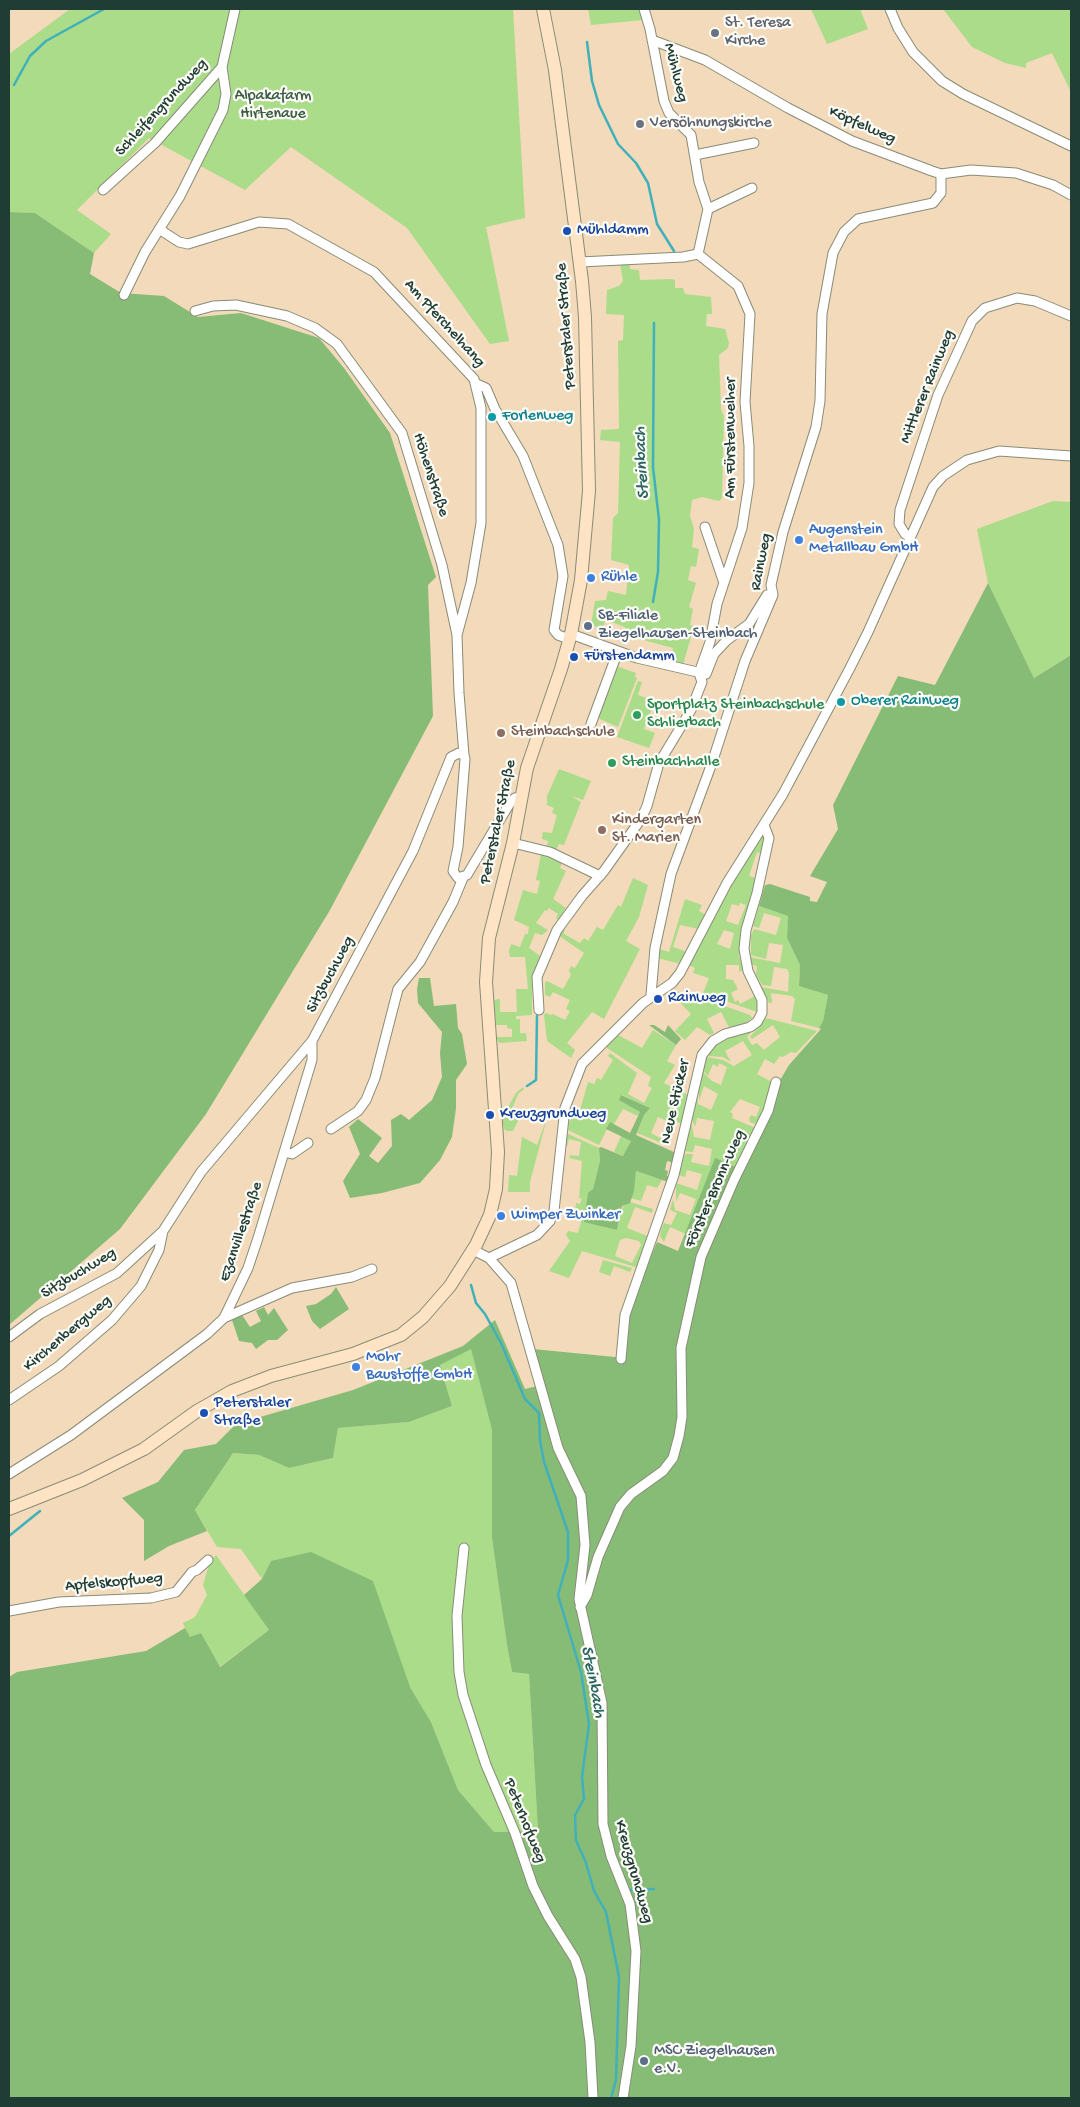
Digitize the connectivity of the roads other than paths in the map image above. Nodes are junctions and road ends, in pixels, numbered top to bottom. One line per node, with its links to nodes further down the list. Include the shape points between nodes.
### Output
1 (235, 9): 6 (street, Schleifengrundweg)
2 (543, 9): 17 (main road, Peterstaler Straße, via 557,79)
3 (644, 9): 5 (street, Mühlweg)
4 (890, 9): 8 (street, via 913,52 942,81 962,94)
5 (652, 40): 9 (street, Mühlweg, via 665,106 690,133); 10 (street, Köpfelweg, via 717,66 852,141)
6 (222, 67): 12 (street, Schleifengrundweg, via 155,143); 15 (street, via 226,94 223,110 180,196)
7 (754, 143): 9 (street)
8 (1071, 146)
9 (695, 155): 14 (street, Mühlweg, via 699,182)
10 (941, 174): 13 (street, Köpfelweg, via 970,170 1005,171); 26 (street, Rainweg, via 941,193 933,203 858,219 842,236 833,253 822,314 818,417 783,532)
11 (752, 188): 14 (street)
12 (103, 190)
13 (1071, 193)
14 (708, 208): 16 (street)
15 (159, 229): 18 (street); 21 (street, Am Pferchelhang, via 188,244 259,222 288,224 374,272)
16 (698, 254): 17 (street); 25 (street, Am Fürstenweiher, via 738,286 751,322 745,402 749,483 742,528)
17 (580, 262): 28 (main road, Peterstaler Straße, via 585,317 589,492 582,571)
18 (124, 295)
19 (195, 311): 27 (street, Höhenstraße, via 228,305 274,312 306,323 337,344 396,424 405,442 442,565)
20 (1071, 316): 24 (street, Mittlerer Rainweg, via 1035,301 1017,298 985,308 972,321 938,395 900,510 899,524)
21 (477, 384): 27 (street, Am Pferchelhang, via 481,414 481,523 471,583); 28 (street, via 486,388 523,456 558,545 563,576 554,630 558,635)
22 (1071, 456): 24 (street, via 1012,451 967,460 933,487)
23 (705, 527): 25 (street)
24 (910, 537): 34 (street, via 866,638)
25 (723, 580): 30 (street, Am Fürstenweiher)
26 (771, 585): 30 (street, Am Fürstenweiher, via 749,624 718,650 706,674); 38 (street, Rainweg, via 773,595 742,668 670,880 655,948)
27 (457, 635): 32 (street, Höhenstraße)
28 (570, 636): 29 (street); 33 (main road, Peterstaler Straße, via 534,743)
29 (618, 651): 30 (street); 31 (street)
30 (700, 673): 36 (street, Am Fürstenweiher, via 702,679 689,715 659,763 644,813)
31 (591, 724)
32 (464, 755): 37 (street, via 453,871); 40 (street, Sitzbuchweg, via 455,754 450,759 414,851)
33 (521, 797): 35 (main road, Peterstaler Straße); 37 (street, via 510,803 474,866)
34 (764, 825): 38 (street, via 726,883 678,976); 51 (street, Neue Stücker, via 769,838 744,949 748,971 762,1000 762,1013 750,1027 713,1041 702,1055 674,1176 625,1314)
35 (513, 843): 36 (street, via 550,852); 46 (main road, Peterstaler Straße, via 491,928 487,966 497,1140 496,1189 490,1215)
36 (600, 876): 39 (street, Am Fürstenweiher, via 557,930 537,977)
37 (462, 878): 42 (street, via 453,902 420,962 398,989 375,1078 366,1100 358,1111)
38 (651, 996): 47 (street, via 585,1060 575,1080 565,1108 550,1222 537,1235)
39 (539, 1010)
40 (312, 1041): 44 (street, Ezanvillestraße, via 312,1060); 45 (street, Sitzbuchweg, via 201,1172)
41 (776, 1082): 57 (street, Förster-Bronn-Weg, via 771,1104 701,1257 681,1348 682,1417 672,1458 663,1471 631,1494 620,1507)
42 (331, 1129)
43 (308, 1143): 44 (street, via 292,1154)
44 (284, 1152): 49 (street, Ezanvillestraße, via 248,1268)
45 (163, 1230): 50 (street, Sitzbuchweg, via 117,1273 28,1322); 52 (street, Kirchenbergweg, via 159,1250 145,1279 112,1320 59,1366)
46 (473, 1250): 47 (street); 54 (main road, Peterstaler Straße, via 438,1302 401,1335 353,1354 272,1376 232,1391 197,1411 144,1450 82,1480)
47 (489, 1258): 57 (street, Kreuzgrundweg, via 511,1283 556,1443 581,1496 585,1545 579,1587)
48 (372, 1269): 49 (street, via 352,1277 292,1288)
49 (224, 1318): 53 (street, Ezanvillestraße, via 71,1435)
50 (9, 1337)
51 (622, 1359)
52 (9, 1400)
53 (9, 1474)
54 (9, 1509)
55 (464, 1548): 59 (street, Peterhofweg, via 457,1616 463,1695 533,1886 575,1959 581,1977 590,2042)
56 (208, 1560): 58 (street, Apfelskopfweg, via 192,1572 176,1592 150,1598 59,1602)
57 (580, 1607): 60 (street, Kreuzgrundweg, via 602,1703 603,1824 611,1856 630,1904 636,1951 631,2046)
58 (9, 1611)
59 (593, 2098)
60 (623, 2098)

